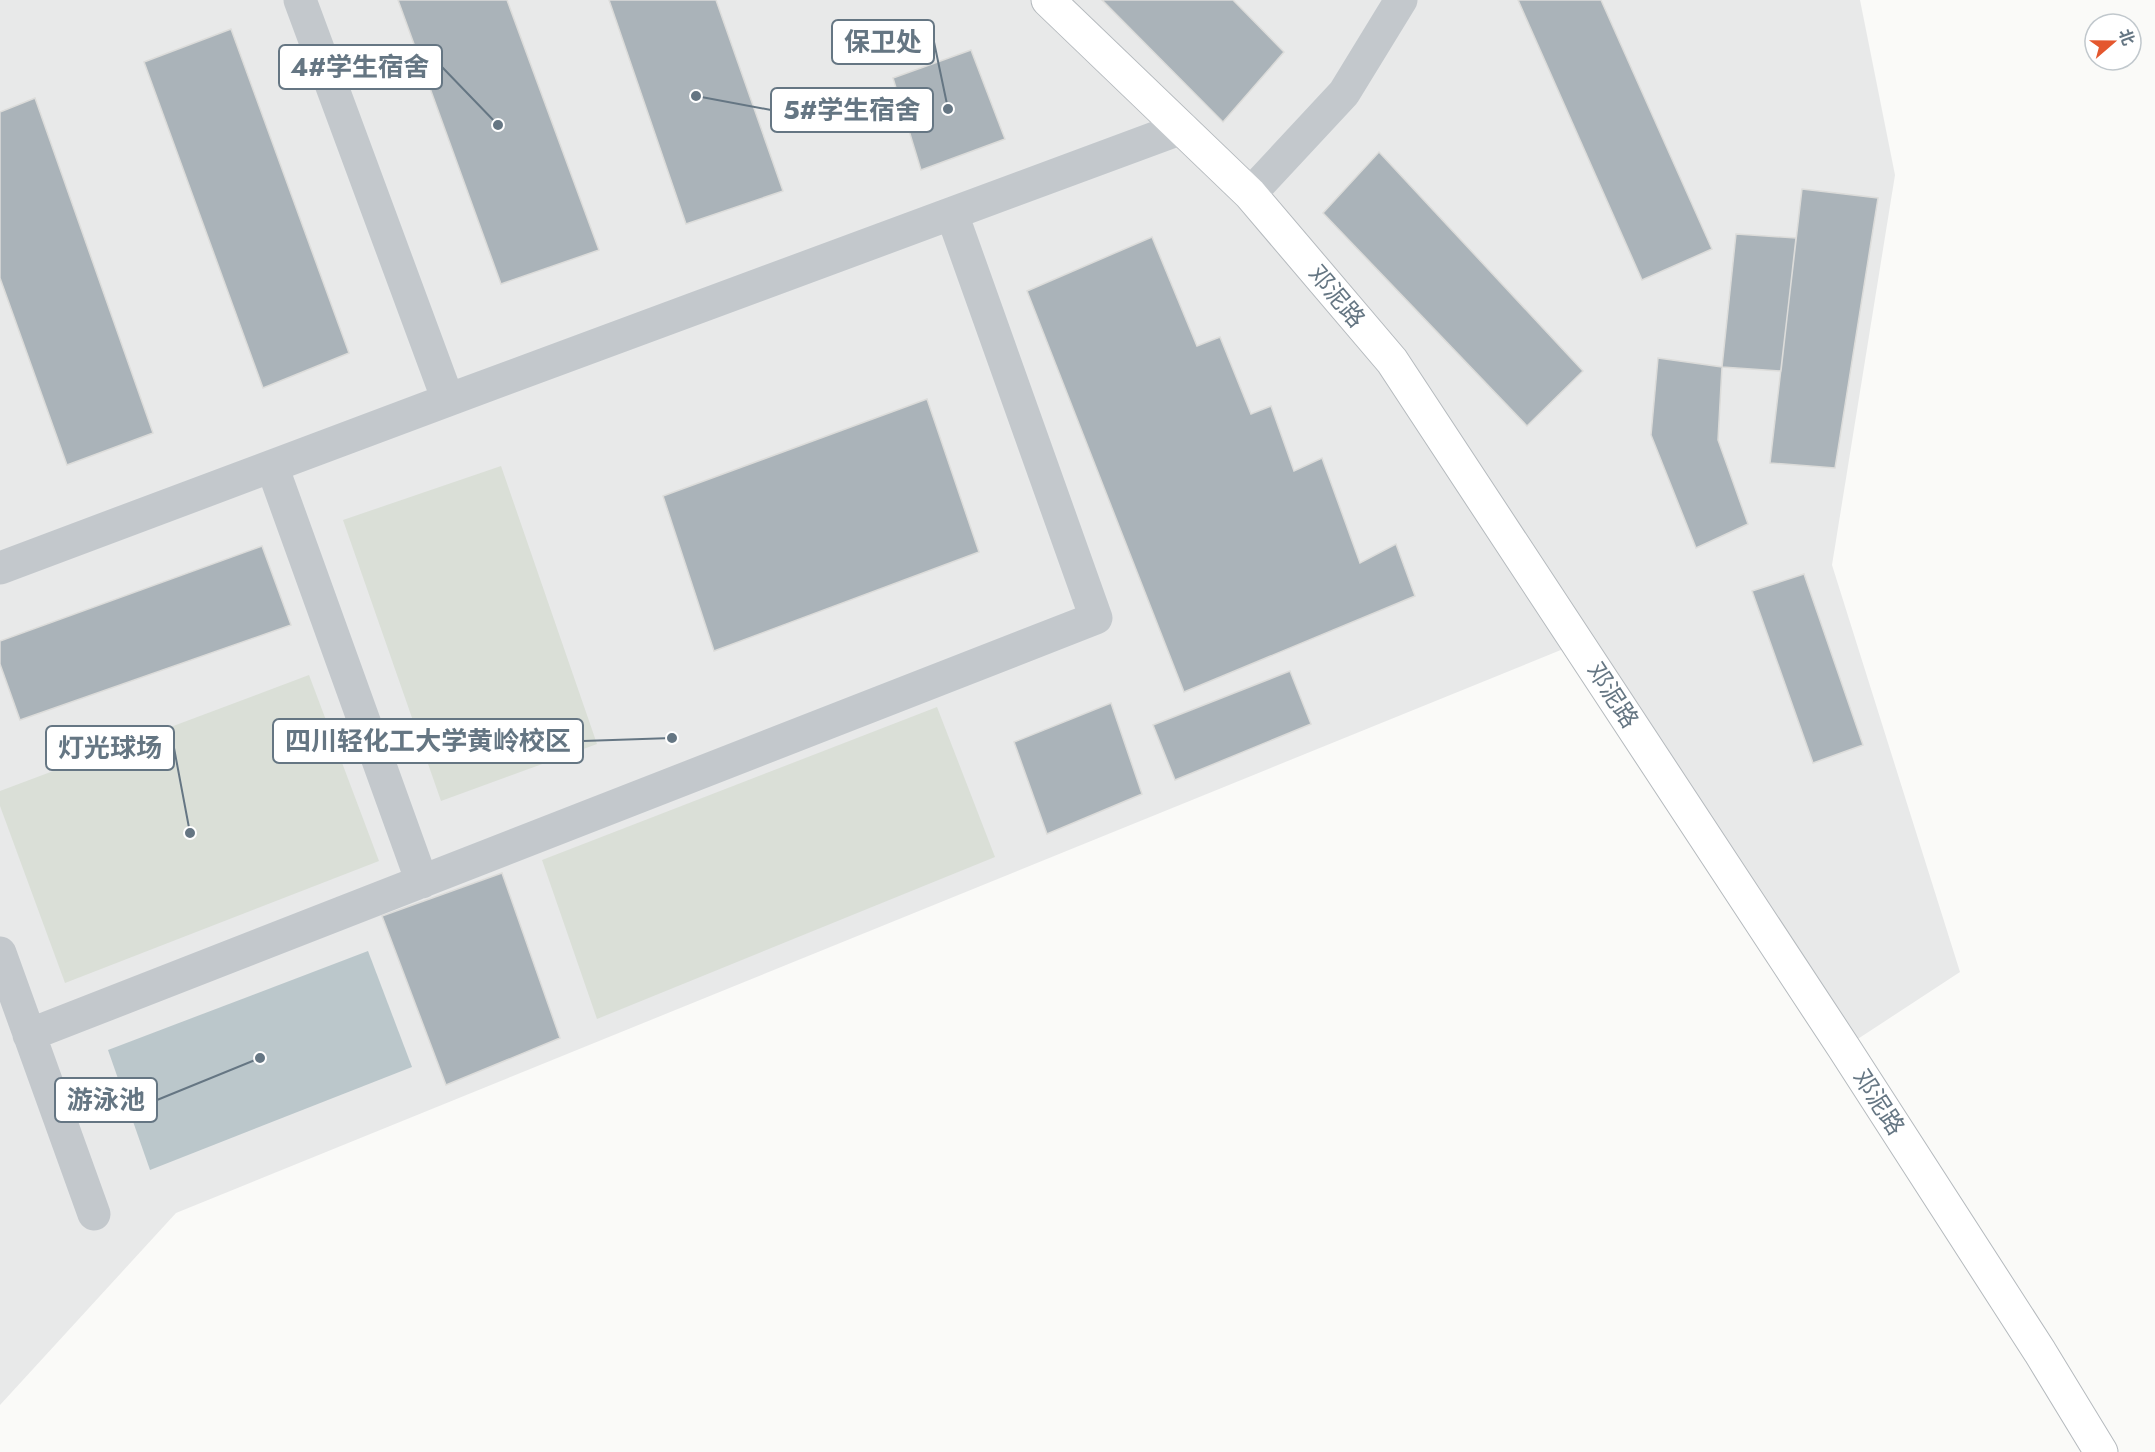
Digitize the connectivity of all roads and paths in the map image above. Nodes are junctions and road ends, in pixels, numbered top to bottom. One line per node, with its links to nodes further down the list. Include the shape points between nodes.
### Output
1 (300, 0): 7 (lane)
2 (1048, 0): 4 (main road, 邓泥路)
3 (1401, 0): 5 (lane, via 1344,93)
4 (1182, 128): 5 (main road, 邓泥路); 6 (lane)
5 (1250, 194): 14 (main road, 邓泥路, via 1392,361 1844,1048)
6 (952, 214): 7 (lane); 10 (lane, via 1096,618)
7 (448, 400): 8 (lane)
8 (272, 466): 9 (lane); 10 (lane)
9 (0, 568)
10 (422, 882): 12 (lane)
11 (0, 953): 12 (lane)
12 (29, 1035): 13 (lane)
13 (94, 1214)
14 (2101, 1452)

